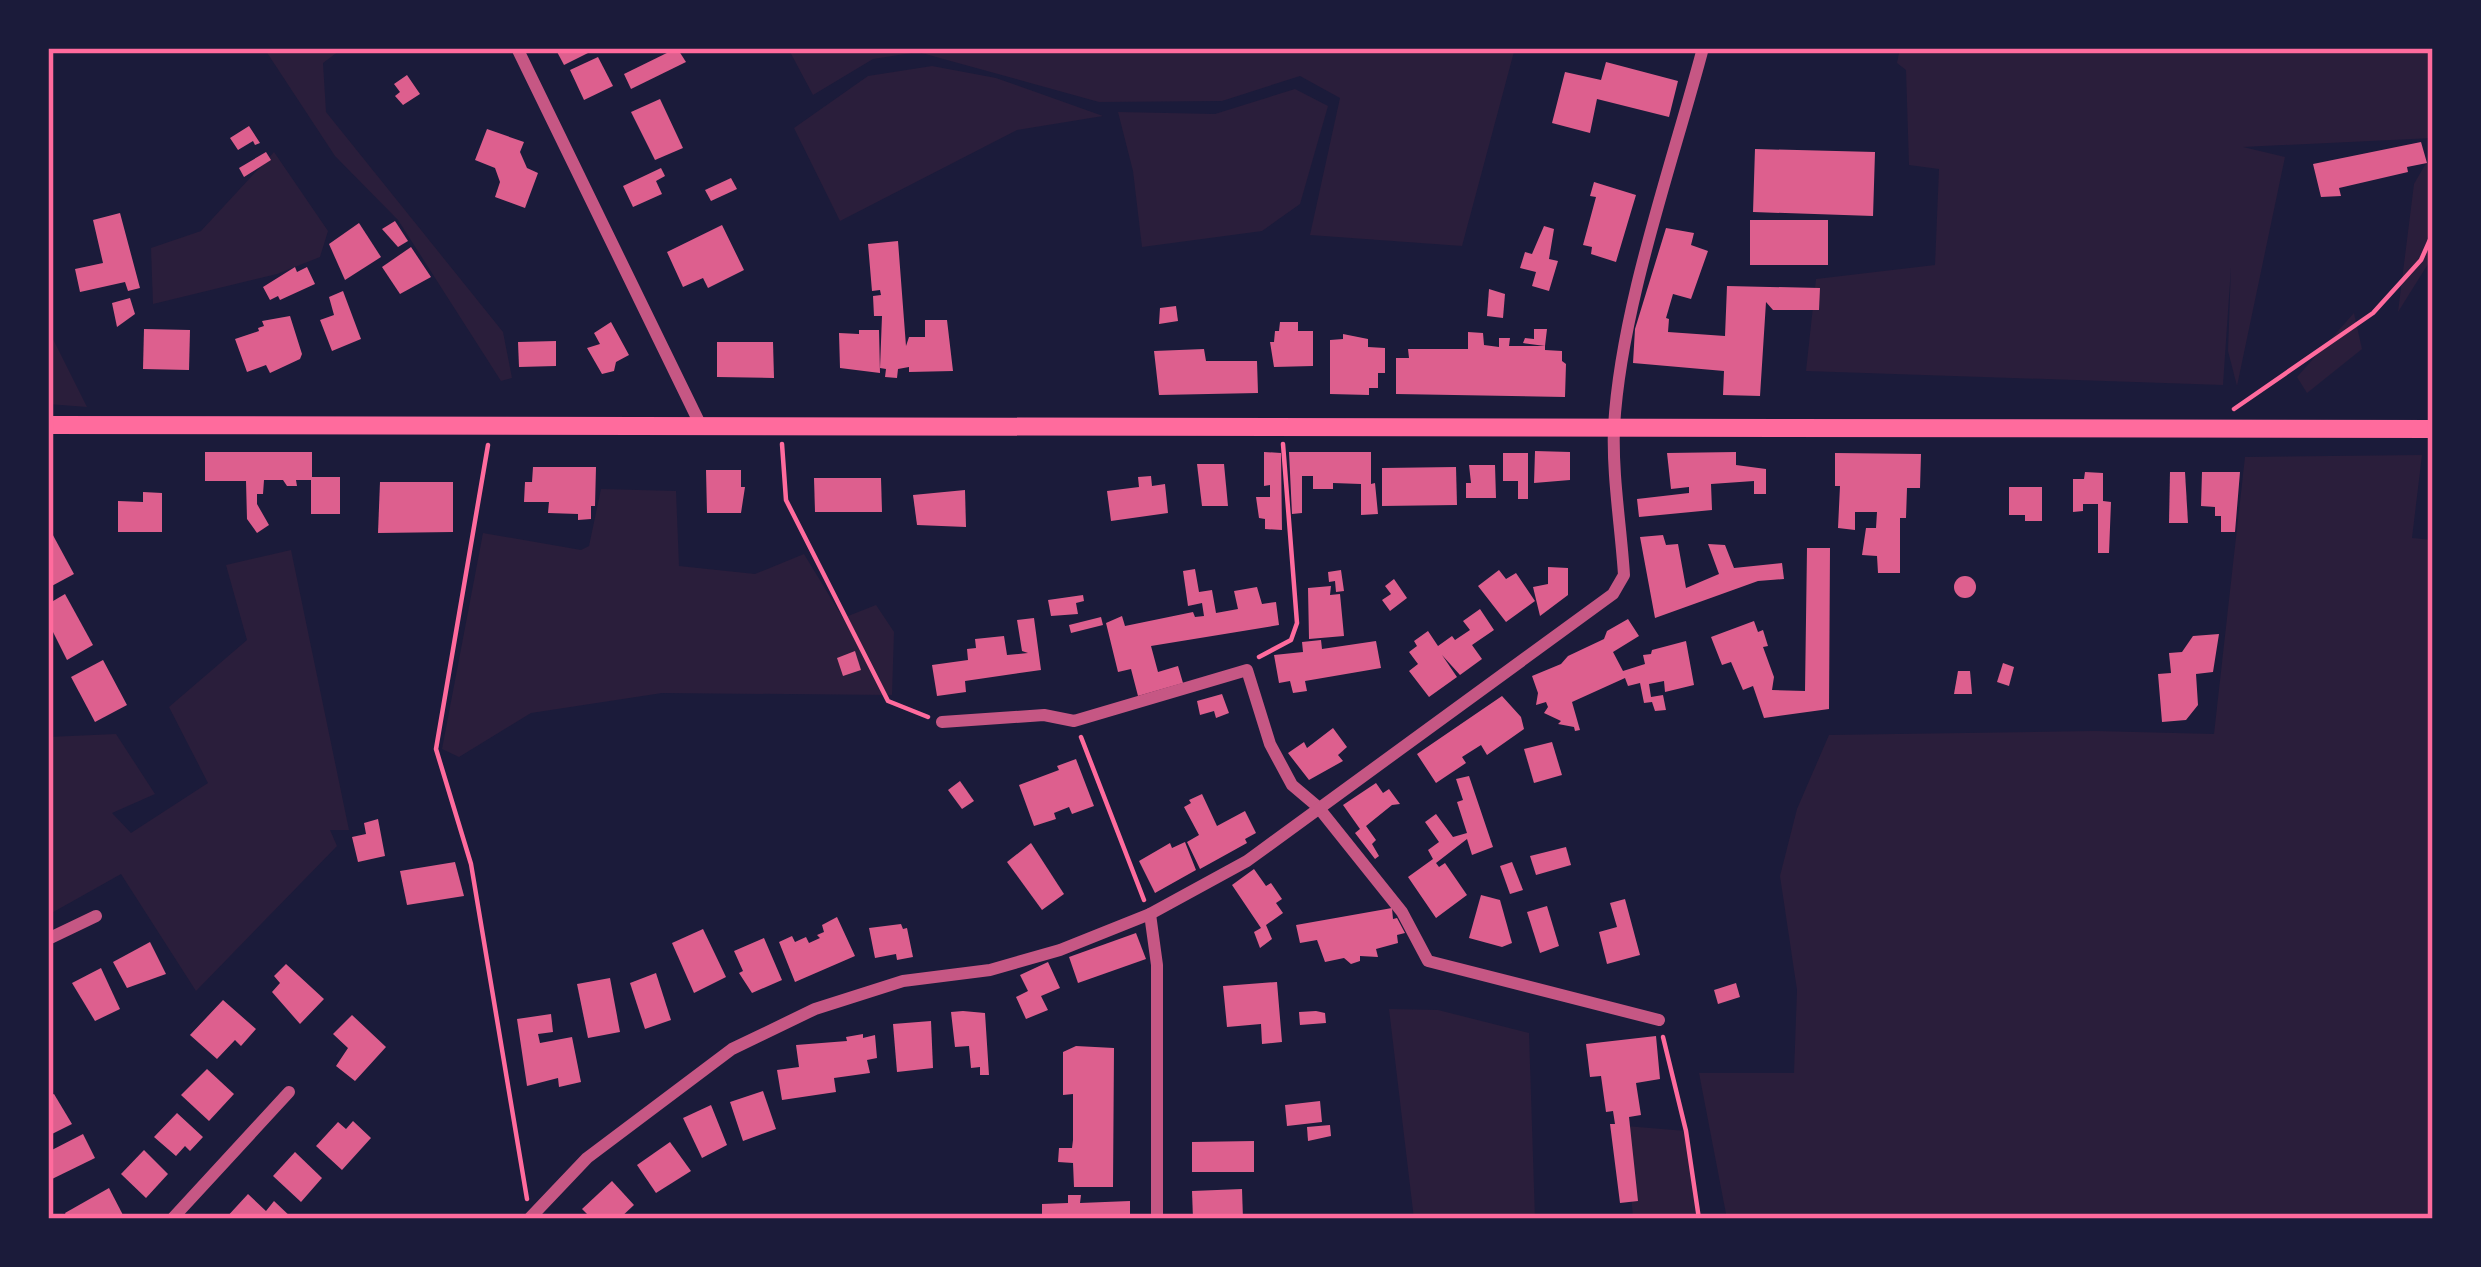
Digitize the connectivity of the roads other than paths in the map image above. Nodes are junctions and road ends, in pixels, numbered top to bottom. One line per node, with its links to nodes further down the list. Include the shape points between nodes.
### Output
1 (517, 48): 4 (street)
2 (1703, 48): 6 (street, via 1634,305)
3 (48, 424): 4 (main road)
4 (701, 426): 6 (main road)
5 (2433, 429): 6 (main road)
6 (1614, 430): 8 (street, via 1624,575 1613,594)
7 (942, 722): 8 (street, via 1044,715 1074,721 1247,670 1270,744 1292,785)
8 (1318, 807): 9 (street, via 1247,861); 12 (street, via 1402,912 1428,962)
9 (1150, 914): 14 (street, via 990,970 859,994 732,1048 587,1158); 16 (street)
10 (96, 916): 11 (street)
11 (48, 939)
12 (1659, 1020)
13 (289, 1092): 15 (street)
14 (529, 1218)
15 (172, 1219)
16 (1157, 1219)

